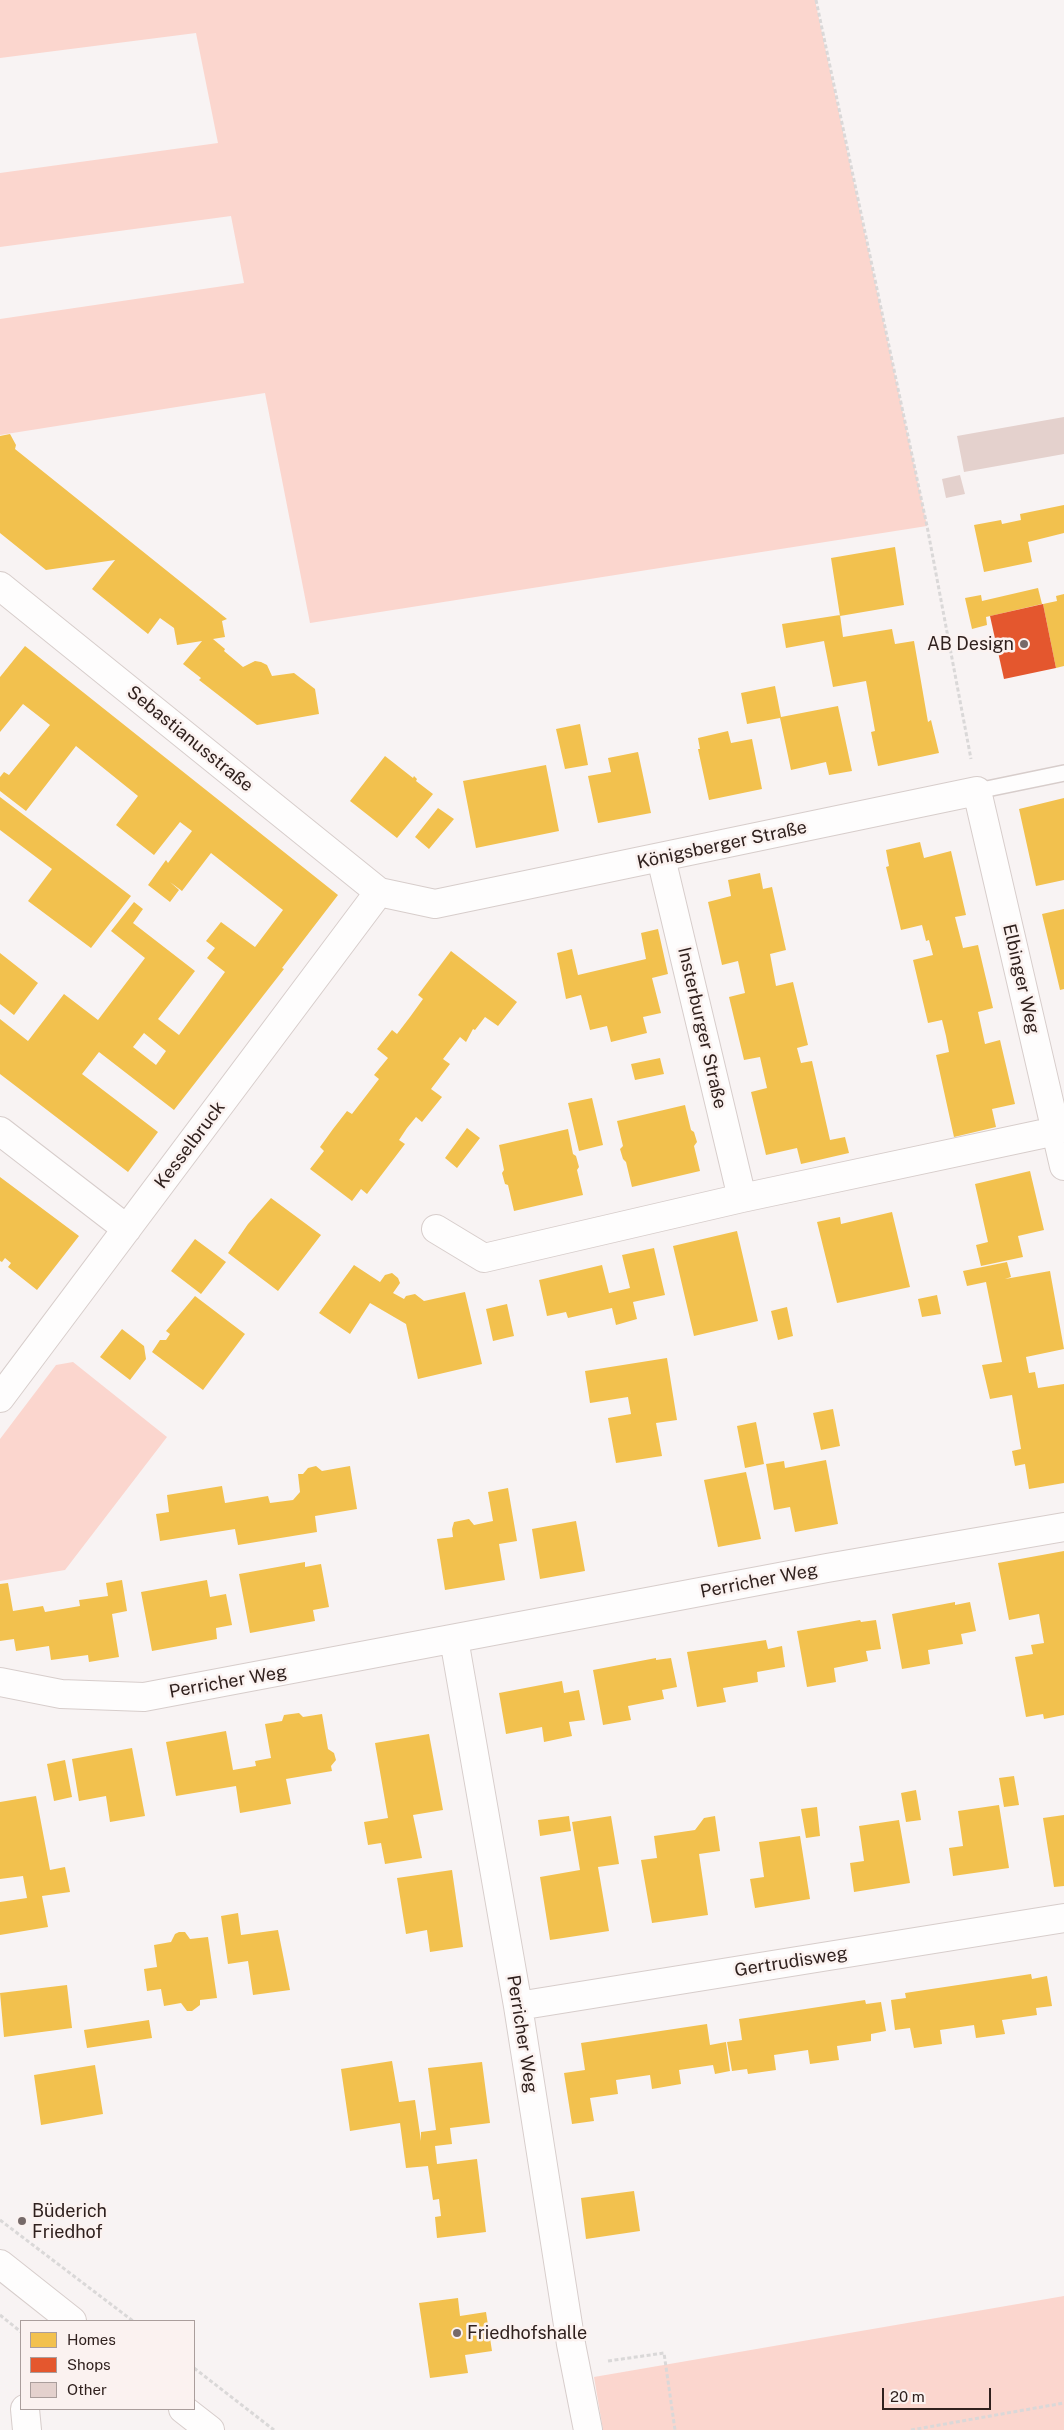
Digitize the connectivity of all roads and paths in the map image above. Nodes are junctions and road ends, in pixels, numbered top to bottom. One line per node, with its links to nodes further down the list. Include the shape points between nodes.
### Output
1 (816, 0): 4 (path, via 928,526)
2 (0, 586): 6 (street, Sebastianusstraße)
3 (1064, 773): 4 (lane, Königsberger Straße)
4 (977, 791): 5 (street, Königsberger Straße); 8 (street, Elbinger Weg)
5 (661, 858): 6 (street, Königsberger Straße, via 435,904); 10 (street, Insterburger Straße)
6 (379, 892): 11 (street, Kesselbruck)
7 (0, 1130): 11 (street)
8 (1056, 1131): 9 (street, Elbinger Weg); 10 (street)
9 (1064, 1166)
10 (742, 1198): 12 (street, via 484,1258)
11 (127, 1229): 13 (street, Kesselbruck)
12 (436, 1230)
13 (0, 1398)
14 (1064, 1527): 15 (street, Perricher Weg, via 836,1566)
15 (454, 1639): 16 (street, Perricher Weg, via 144,1697 61,1694); 18 (street, Perricher Weg)
16 (0, 1682)
17 (1064, 1918): 18 (street, Gertrudisweg)
18 (518, 2006): 25 (street, Perricher Weg)
19 (0, 2220): 23 (path)
20 (0, 2264): 22 (street)
21 (0, 2315): 24 (path)
22 (58, 2317)
23 (132, 2320)
24 (20, 2331)
25 (575, 2366): 33 (street, Perricher Weg); 34 (path, via 664,2353)
26 (195, 2369): 32 (path)
27 (1064, 2403): 35 (path)
28 (25, 2410): 30 (street)
29 (184, 2410): 31 (street)
30 (27, 2430)
31 (210, 2430)
32 (274, 2430)
33 (588, 2430)
34 (675, 2430)
35 (911, 2430)

